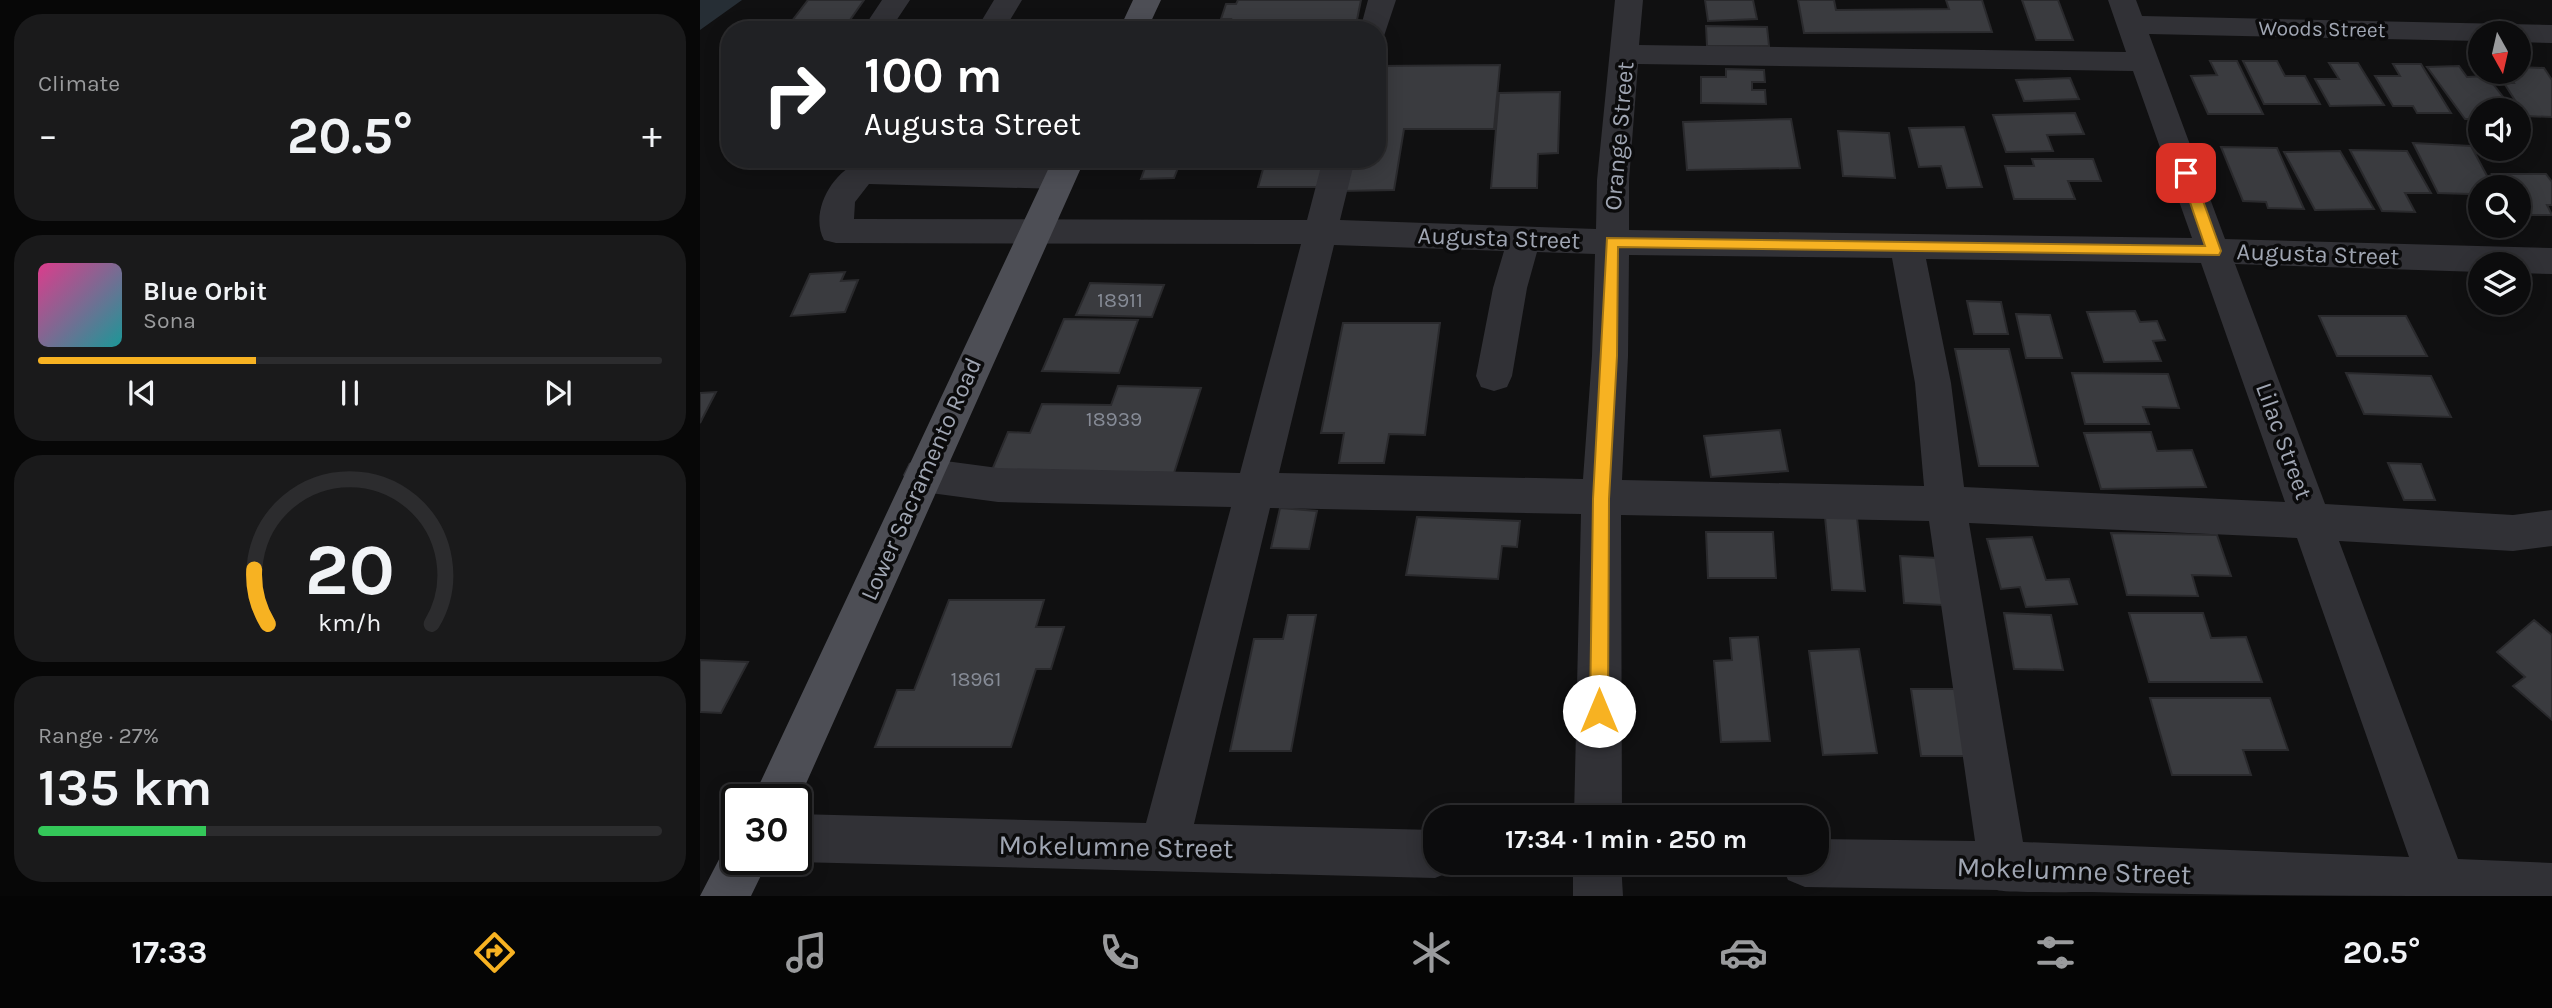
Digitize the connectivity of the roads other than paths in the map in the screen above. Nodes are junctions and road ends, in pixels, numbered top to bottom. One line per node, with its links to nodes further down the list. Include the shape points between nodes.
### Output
1 (896, 0): 7 (street)
2 (1008, 0): 8 (street)
3 (1147, 0): 9 (main road)
4 (1382, 0): 10 (street)
5 (1629, 0): 14 (street, Orange Street)
6 (2127, 13): 11 (street, Woods Street); 15 (street, Lilac Street)
7 (882, 21)
8 (995, 21)
9 (1137, 21)
10 (1376, 21)
11 (2468, 31)
12 (2531, 33): 13 (street)
13 (2552, 34)
14 (1626, 54): 15 (street); 23 (street, Orange Street, via 1613,180)
15 (2146, 62): 25 (street, Lilac Street)
16 (864, 168): 20 (street, Augusta Street, via 839,200 836,231)
17 (999, 168): 19 (street)
18 (1337, 168): 21 (street)
19 (1065, 169): 20 (main road, Lower Sacramento Road)
20 (1035, 230): 21 (street, Augusta Street); 28 (main road, Lower Sacramento Road)
21 (1320, 232): 22 (street, Augusta Street); 29 (street)
22 (1524, 239): 23 (street, Augusta Street); 27 (street)
23 (1612, 242): 24 (street, Augusta Street); 30 (street, Orange Street)
24 (1907, 247): 25 (street, Augusta Street); 31 (street, via 1933,383)
25 (2214, 251): 26 (street, Augusta Street); 32 (street, Lilac Street)
26 (2552, 261)
27 (1494, 376)
28 (923, 475): 29 (street, via 998,485); 34 (main road, Lower Sacramento Road)
29 (1255, 489): 30 (street); 37 (street)
30 (1601, 499): 31 (street); 35 (street, Orange Street)
31 (1945, 504): 32 (street); 42 (street)
32 (2313, 521): 33 (street, via 2502,533); 43 (street, Lilac Street)
33 (2552, 528)
34 (782, 784)
35 (1598, 805)
36 (812, 838): 37 (street, Mokelumne Street)
37 (1164, 847): 38 (street, Mokelumne Street)
38 (1423, 854)
39 (1829, 864): 42 (street, Mokelumne Street)
40 (736, 875): 45 (main road)
41 (1597, 875): 46 (street)
42 (2031, 877): 43 (street, Mokelumne Street)
43 (2443, 883): 44 (street, Mokelumne Street)
44 (2552, 887)
45 (724, 896)
46 (1598, 896)

